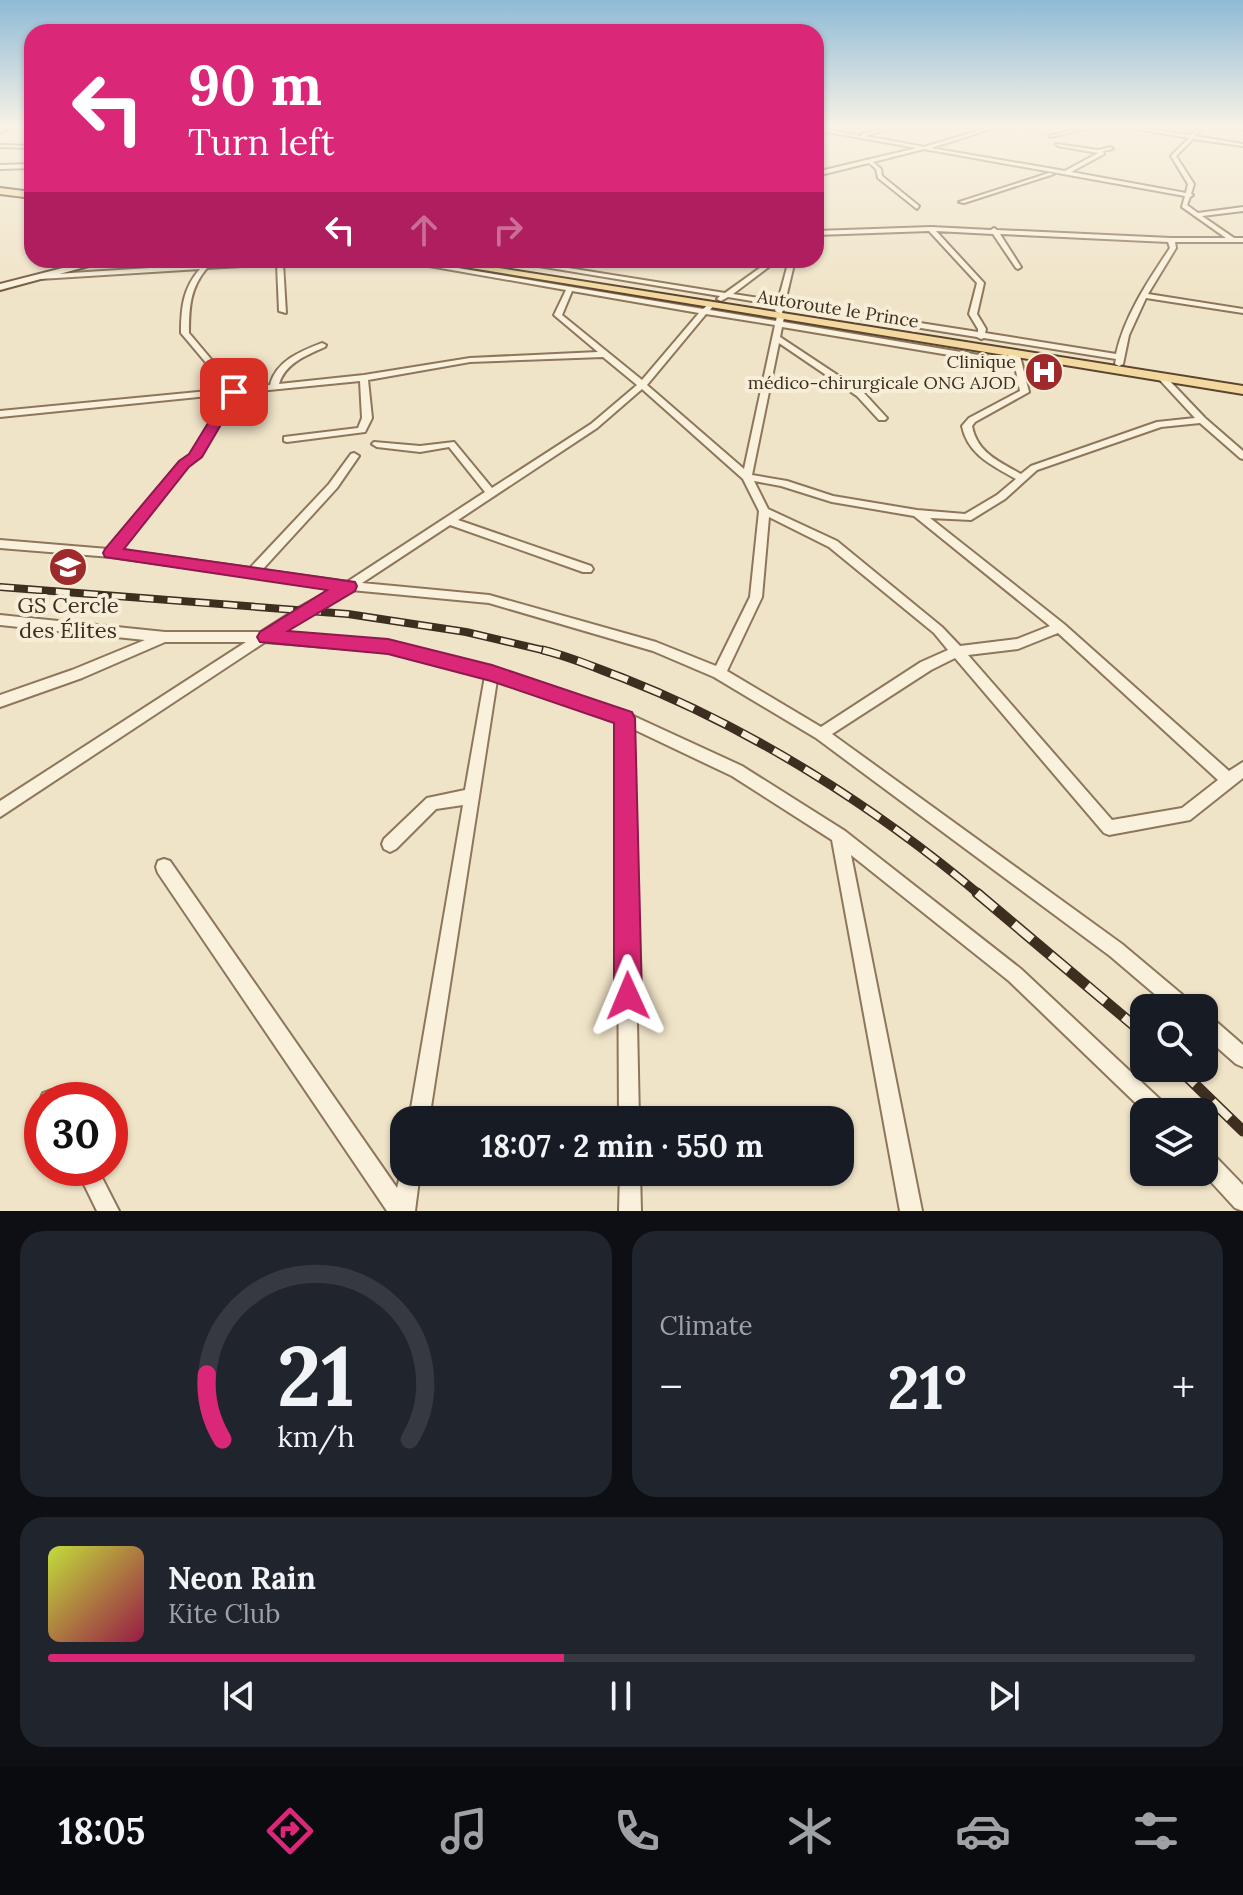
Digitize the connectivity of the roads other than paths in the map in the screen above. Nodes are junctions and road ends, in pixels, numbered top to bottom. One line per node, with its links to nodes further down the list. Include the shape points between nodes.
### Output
1 (886, 182): 10 (street)
2 (1028, 182): 9 (street)
3 (1109, 182): 8 (street)
4 (1189, 182): 8 (street)
5 (24, 189): 6 (main road)
6 (2, 190): 7 (main road)
7 (24, 194)
8 (1190, 195): 12 (street, via 1184,206)
9 (962, 202)
10 (917, 207)
11 (1243, 209): 12 (street)
12 (1195, 215): 18 (street)
13 (931, 229): 14 (street); 15 (street); 40 (street, via 981,283 973,314)
14 (994, 230): 16 (street); 21 (street)
15 (824, 233)
16 (1171, 240): 17 (street); 35 (street, via 1173,248)
17 (1191, 240): 18 (street); 20 (street)
18 (1233, 240): 19 (street)
19 (1243, 240)
20 (1243, 249)
21 (1018, 267)
22 (65, 268): 33 (main road)
23 (75, 268): 32 (main road)
24 (204, 268): 32 (street); 52 (street, via 185,295 185,333 215,366)
25 (280, 268): 37 (street)
26 (447, 268): 34 (street)
27 (479, 268): 36 (main road, Autoroute le Prince)
28 (517, 268): 36 (main road, Autoroute le Prince)
29 (543, 268): 36 (street)
30 (764, 268): 36 (street)
31 (790, 268): 39 (street)
32 (40, 277): 33 (main road)
33 (0, 284)
34 (570, 288): 36 (street); 43 (street, via 558,315)
35 (1145, 296): 38 (street); 45 (street)
36 (714, 304): 39 (main road, Autoroute le Prince); 49 (street)
37 (283, 311)
38 (1243, 311)
39 (780, 314): 40 (street); 41 (street); 44 (main road, Autoroute le Prince); 45 (main road, Autoroute le Prince)
40 (981, 337): 45 (street)
41 (776, 338): 54 (street, via 860,394); 60 (street)
42 (322, 345): 50 (street, via 284,368 274,378)
43 (606, 354): 46 (street, via 470,360); 49 (street)
44 (1018, 360): 47 (main road, Autoroute le Prince); 61 (street, via 1025,392 967,426 975,450)
45 (1119, 360): 48 (main road, Autoroute le Prince)
46 (364, 378): 50 (street); 56 (street, via 367,418 362,430)
47 (1162, 378): 51 (main road, Autoroute le Prince); 55 (street)
48 (1243, 382)
49 (642, 385): 60 (street); 62 (street, via 594,426)
50 (274, 387): 52 (street)
51 (1243, 390)
52 (228, 392): 53 (street); 67 (street, via 195,457)
53 (0, 414)
54 (882, 418)
55 (1202, 420): 59 (street); 61 (street, via 1160,424 1034,468)
56 (287, 439)
57 (377, 444): 62 (street, via 420,449 451,444)
58 (354, 456): 69 (street)
59 (1243, 456)
60 (747, 477): 63 (street); 64 (street)
61 (1023, 479): 64 (street, via 967,518)
62 (492, 494): 65 (street)
63 (764, 511): 75 (street, via 833,544 938,630); 77 (street, via 756,597)
64 (917, 513): 72 (street)
65 (450, 521): 68 (street); 70 (street)
66 (0, 544): 67 (street)
67 (111, 553): 69 (street)
68 (587, 569)
69 (252, 573): 70 (street)
70 (349, 586): 74 (street); 77 (street, via 489,599 656,647)
71 (0, 620): 73 (street)
72 (1060, 627): 75 (street, via 1018,644); 82 (street)
73 (165, 637): 74 (street); 78 (street)
74 (266, 637): 76 (street, via 388,647); 84 (street)
75 (955, 652): 80 (street); 82 (street, via 1109,828 1185,815)
76 (492, 673): 79 (street); 83 (street)
77 (719, 673): 80 (street)
78 (0, 701)
79 (624, 718): 85 (street, via 737,771); 93 (street)
80 (821, 734): 88 (street)
81 (1243, 769): 82 (street)
82 (1229, 781)
83 (472, 796): 86 (street, via 432,803); 92 (street)
84 (0, 810)
85 (839, 836): 91 (street, via 1015,975); 102 (street)
86 (390, 844)
87 (164, 867): 100 (street)
88 (1168, 994)
89 (1218, 1036): 90 (street)
90 (1243, 1057)
91 (1144, 1098)
92 (421, 1106)
93 (629, 1106)
94 (1218, 1174): 98 (street)
95 (95, 1186): 99 (street)
96 (407, 1186): 100 (street)
97 (630, 1186): 101 (street)
98 (1243, 1200)
99 (108, 1211)
100 (402, 1211)
101 (630, 1211)
102 (911, 1211)

